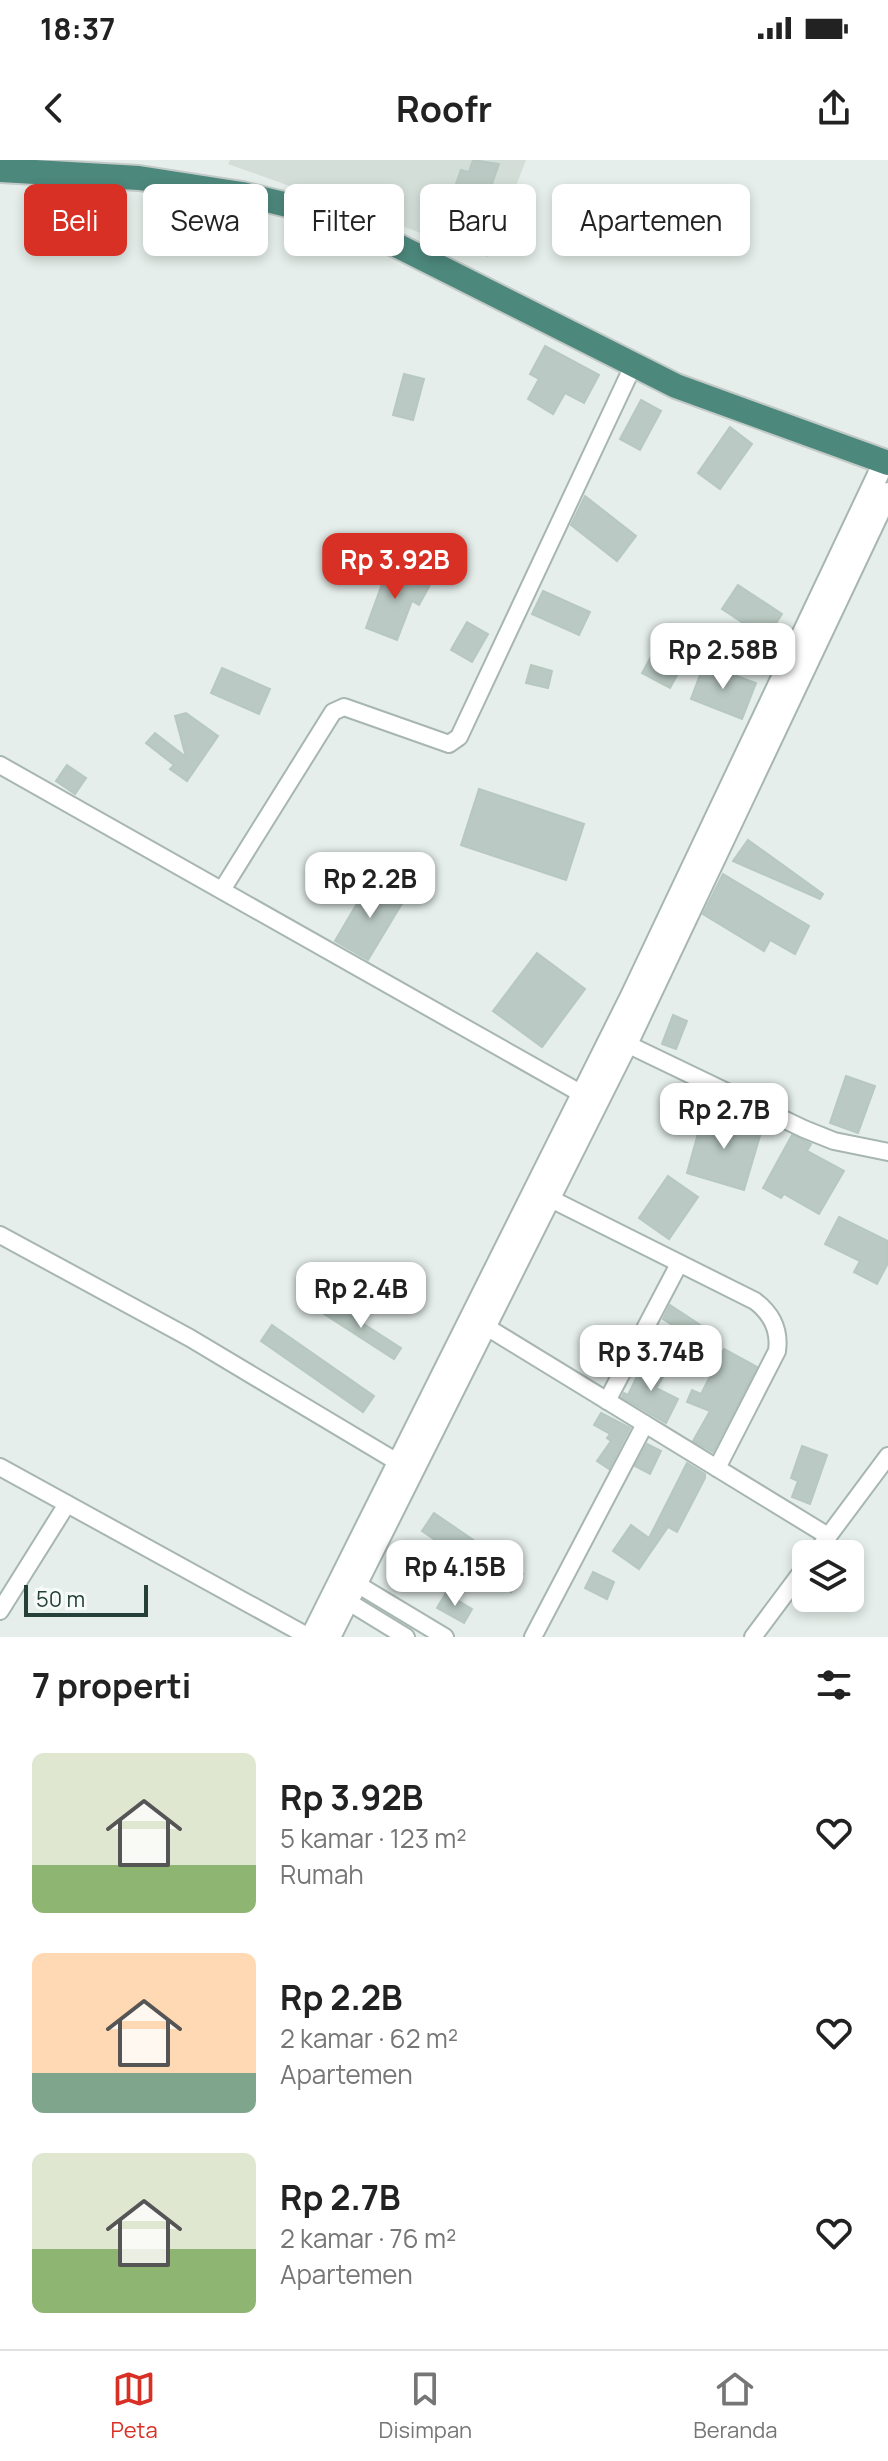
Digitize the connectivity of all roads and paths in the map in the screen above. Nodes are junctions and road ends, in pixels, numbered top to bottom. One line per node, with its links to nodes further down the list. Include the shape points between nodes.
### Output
1 (0, 170): 2 (highway, via 139,178 292,206 424,259)
2 (633, 366): 3 (highway); 6 (street, via 459,737 449,744 344,707 333,712)
3 (887, 461): 8 (street)
4 (888, 493): 7 (street)
5 (0, 765): 6 (street)
6 (222, 890): 8 (street)
7 (627, 1044): 9 (street, via 804,1129); 10 (street)
8 (582, 1094): 17 (street)
9 (888, 1152)
10 (549, 1198): 12 (street); 13 (street)
11 (0, 1235): 17 (street, via 190,1338)
12 (679, 1264): 14 (street); 19 (street, via 755,1301 766,1309 778,1335 777,1351)
13 (485, 1326): 14 (street); 24 (street)
14 (607, 1401): 15 (street)
15 (645, 1424): 19 (street); 31 (street)
16 (888, 1456): 21 (street)
17 (399, 1463): 24 (street)
18 (0, 1467): 20 (street)
19 (717, 1468): 21 (street)
20 (67, 1504): 25 (street); 27 (street)
21 (828, 1536): 22 (street)
22 (825, 1540)
23 (792, 1586): 26 (street)
24 (345, 1588): 27 (street); 28 (street); 29 (street); 30 (street)
25 (0, 1611)
26 (758, 1635)
27 (310, 1637)
28 (330, 1637)
29 (406, 1637)
30 (445, 1637)
31 (533, 1637)

